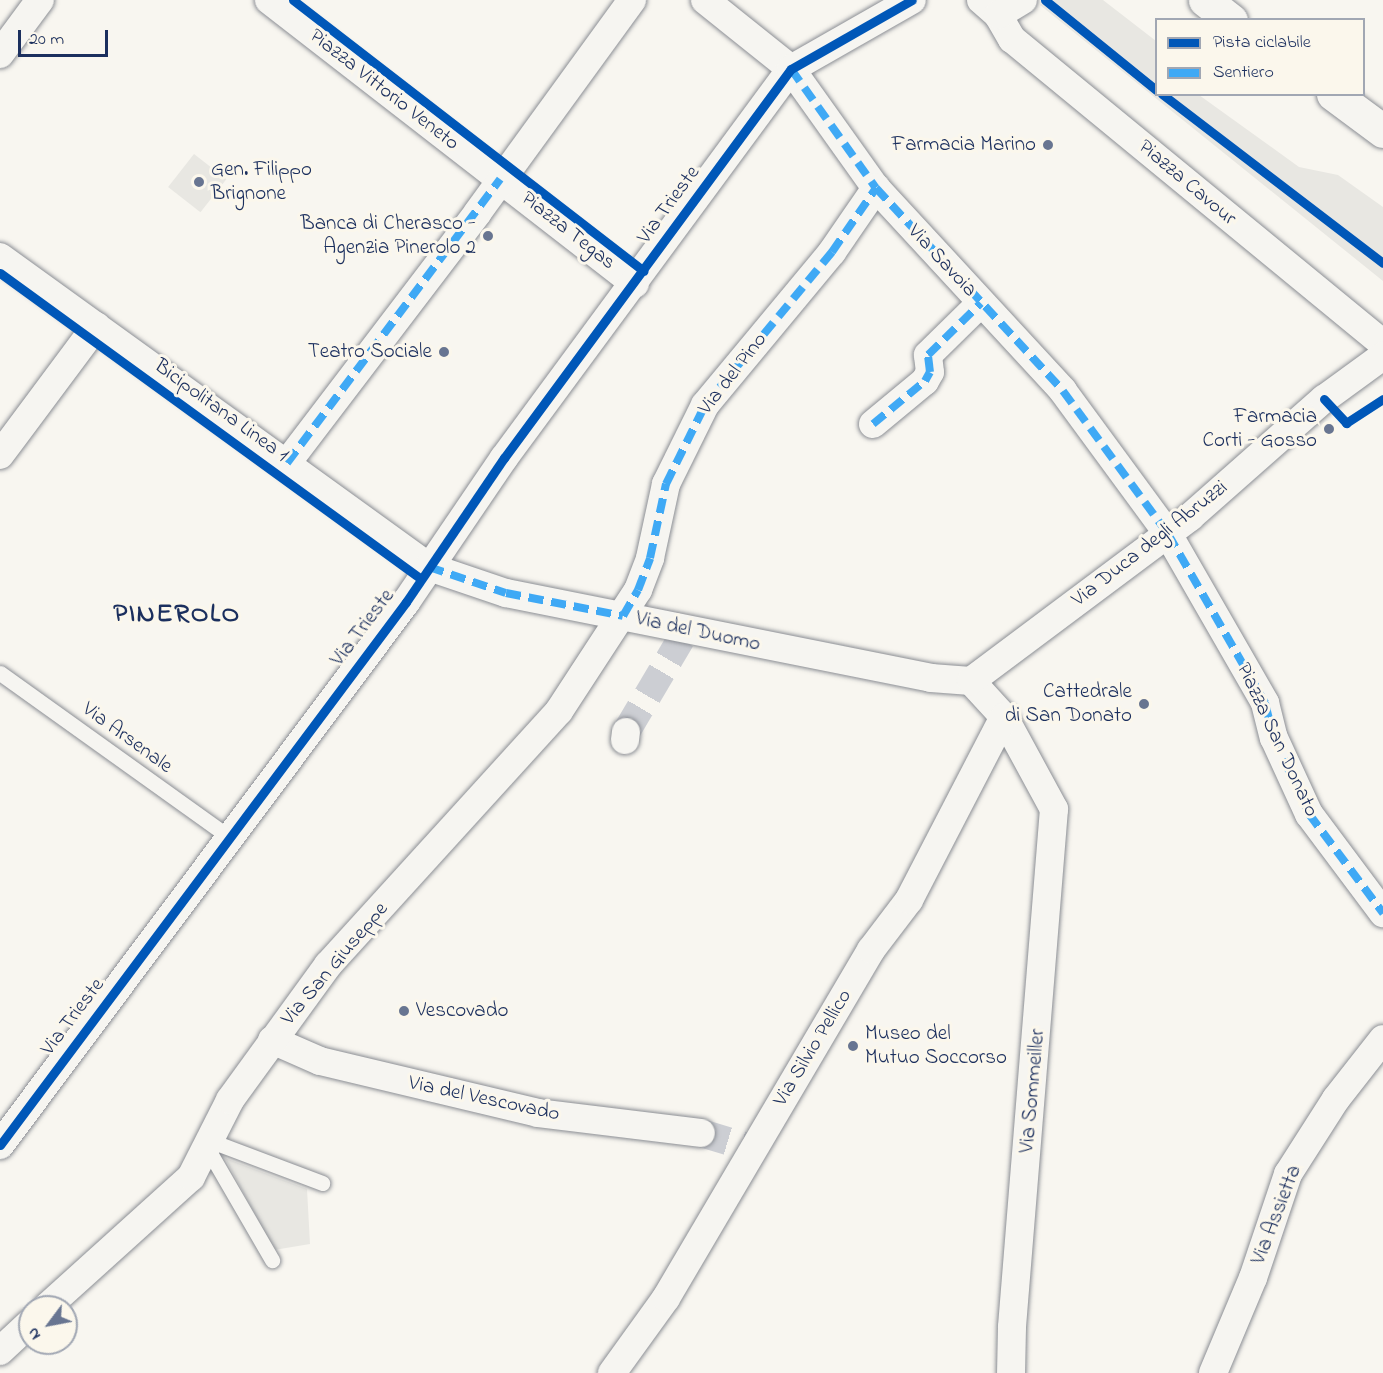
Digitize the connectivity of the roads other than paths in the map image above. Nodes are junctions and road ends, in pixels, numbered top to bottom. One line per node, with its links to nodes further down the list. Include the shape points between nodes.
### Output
1 (39, 0): 10 (street)
2 (268, 0): 14 (street, Piazza Vittorio Veneto)
3 (632, 0): 14 (street)
4 (705, 0): 11 (street, Via Savoia)
5 (912, 0): 11 (street)
6 (1023, 0): 8 (street)
7 (1205, 0): 9 (main road)
8 (994, 5): 20 (street, Piazza Cavour, via 1012,39)
9 (1228, 18)
10 (0, 54)
11 (791, 69): 15 (street, Via Savoia); 17 (street, Via Trieste)
12 (1336, 96): 13 (main road)
13 (1383, 131)
14 (500, 179): 17 (street, Piazza Tegas); 24 (street)
15 (876, 189): 18 (street, Via Savoia); 27 (street, Via del Pino, via 832,252 705,405 666,484 650,558)
16 (0, 257): 19 (street)
17 (635, 284): 26 (street, Via Trieste, via 504,458)
18 (981, 303): 22 (street, via 928,355 930,372 926,381); 25 (street, Via Savoia, via 1063,391)
19 (96, 326): 23 (street); 24 (street)
20 (1383, 344)
21 (1383, 356): 25 (street, Via Duca degli Abruzzi, via 1324,399)
22 (873, 424)
23 (0, 455)
24 (286, 463): 26 (street)
25 (1168, 534): 29 (street, Via Duca degli Abruzzi); 32 (street, Piazza San Donato, via 1265,703 1274,738 1309,814)
26 (429, 567): 27 (street, Via del Duomo, via 506,593); 31 (street, Via Trieste)
27 (623, 616): 29 (street, Via del Duomo, via 684,635 931,678); 34 (street, Via San Giuseppe, via 559,711 328,965)
28 (0, 673): 31 (lane, Via Arsenale)
29 (971, 681): 30 (street)
30 (1004, 717): 43 (street, Via Silvio Pellico, via 909,900 871,950 666,1298); 44 (street, Via Sommeiller, via 1054,809)
31 (229, 837): 37 (street, Via Trieste)
32 (1381, 911)
33 (1383, 1039): 45 (street, Via Assietta, via 1336,1100 1288,1174 1253,1278)
34 (272, 1040): 35 (street, Via del Vescovado, via 320,1061 527,1110); 36 (street, Via San Giuseppe, via 230,1100)
35 (701, 1132)
36 (209, 1144): 38 (lane); 39 (lane); 40 (street, Via San Giuseppe, via 190,1176)
37 (0, 1145)
38 (322, 1183)
39 (272, 1260)
40 (60, 1295)
41 (18, 1334): 42 (street)
42 (0, 1351)
43 (612, 1373)
44 (1011, 1373)
45 (1213, 1373)

